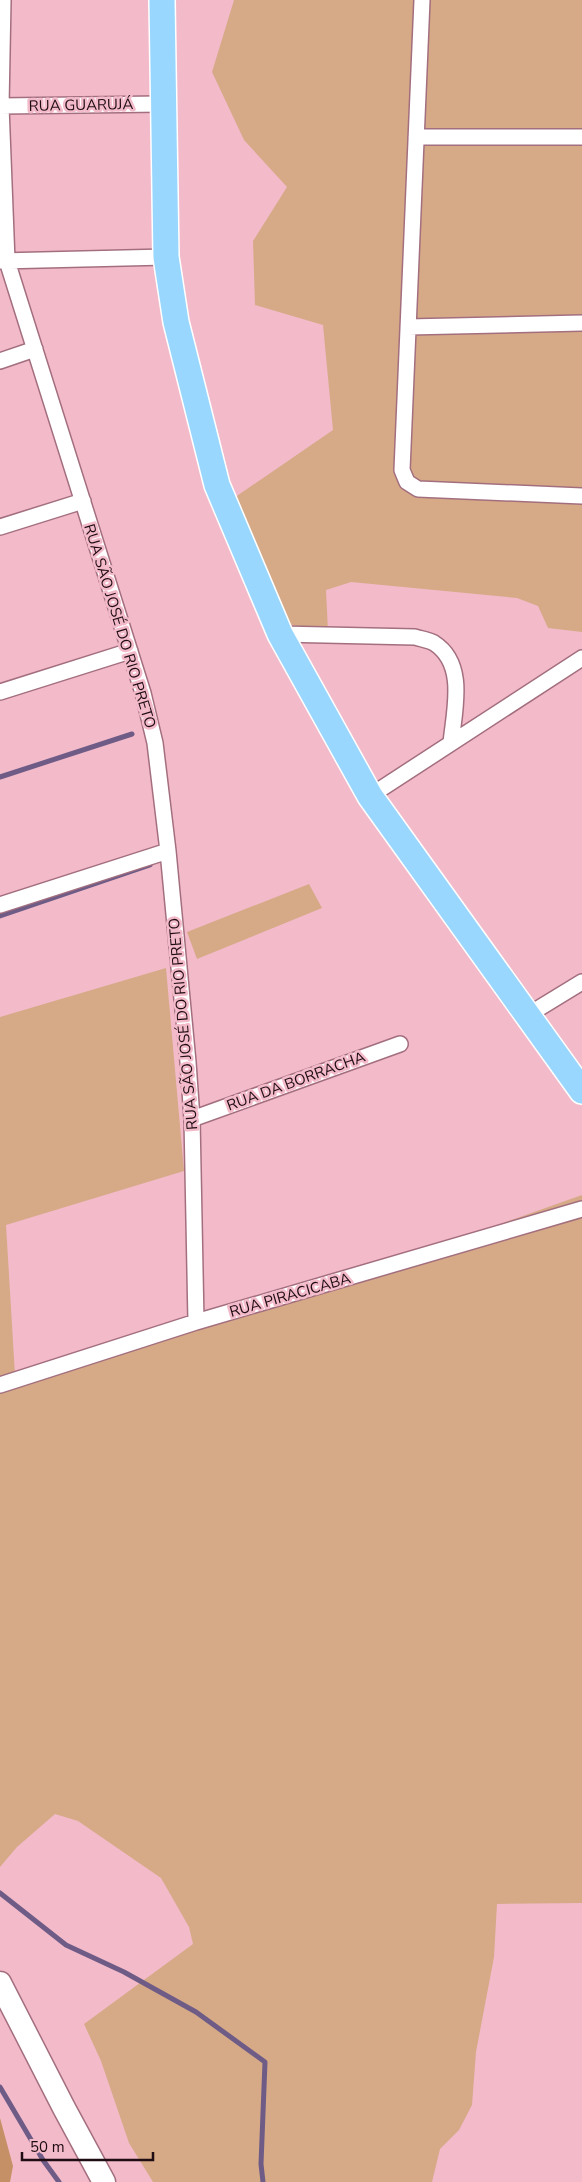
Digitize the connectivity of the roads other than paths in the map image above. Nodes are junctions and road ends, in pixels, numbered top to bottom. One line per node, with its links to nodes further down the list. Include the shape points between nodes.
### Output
1 (3, 0): 5 (street, RUA SÃO JOSÉ DO RIO PRETO)
2 (162, 0): 4 (main road)
3 (422, 0): 6 (street)
4 (162, 104): 5 (street, RUA GUARUJÁ); 8 (main road)
5 (0, 106): 9 (street, RUA SÃO JOSÉ DO RIO PRETO)
6 (416, 137): 7 (street); 11 (street)
7 (582, 137)
8 (166, 257): 9 (street); 17 (main road, via 176,322 216,486)
9 (4, 261): 12 (street, RUA SÃO JOSÉ DO RIO PRETO)
10 (582, 323): 11 (street)
11 (408, 327): 14 (street, via 402,470 407,482 418,489)
12 (35, 349): 13 (street); 15 (street, RUA SÃO JOSÉ DO RIO PRETO)
13 (0, 361)
14 (582, 496)
15 (83, 501): 16 (street); 18 (street, RUA SÃO JOSÉ DO RIO PRETO)
16 (0, 528)
17 (280, 634): 21 (street, via 415,637 434,642 445,653 457,678); 22 (main road)
18 (130, 650): 20 (street); 23 (street, RUA SÃO JOSÉ DO RIO PRETO, via 155,743)
19 (582, 658): 21 (street)
20 (0, 692)
21 (450, 743): 22 (street)
22 (370, 796): 26 (main road)
23 (168, 851): 24 (street); 29 (street, RUA SÃO JOSÉ DO RIO PRETO)
24 (0, 904)
25 (582, 982): 26 (street)
26 (528, 1015): 28 (main road)
27 (400, 1044): 29 (street, RUA DA BORRACHA)
28 (582, 1091)
29 (192, 1119): 31 (street, RUA SÃO JOSÉ DO RIO PRETO)
30 (582, 1209): 31 (street, RUA PIRACICABA)
31 (196, 1322): 32 (street, RUA PIRACICABA)
32 (0, 1385)
33 (0, 1984): 34 (main road)
34 (104, 2182)

